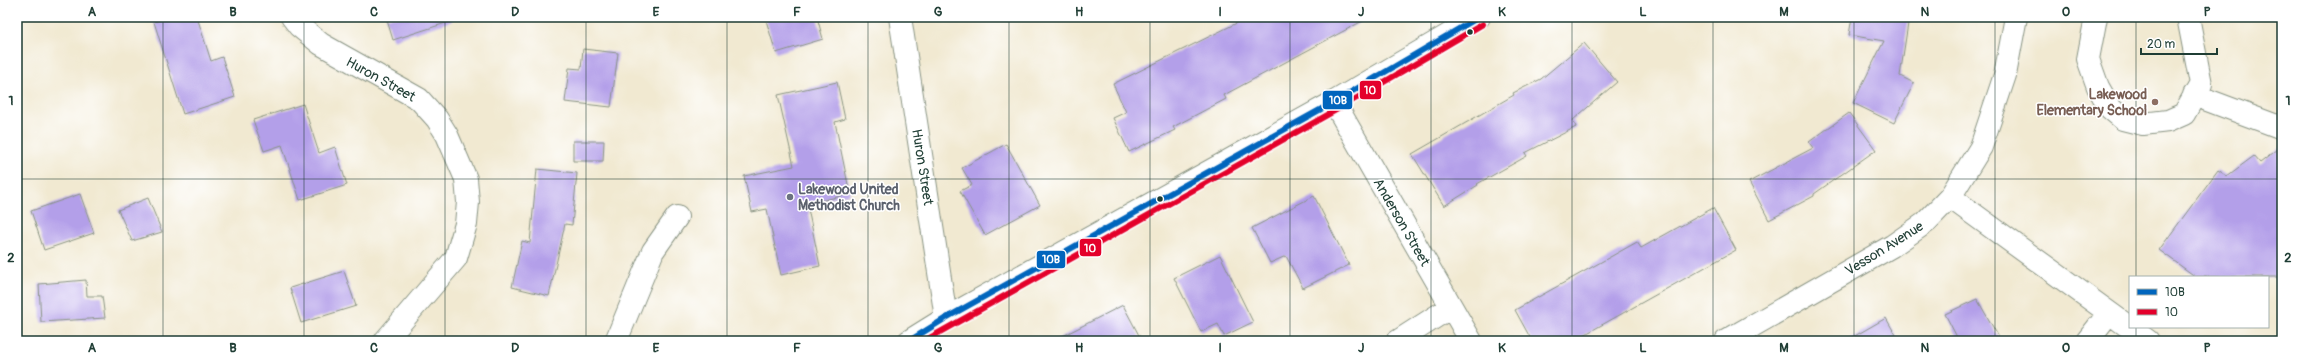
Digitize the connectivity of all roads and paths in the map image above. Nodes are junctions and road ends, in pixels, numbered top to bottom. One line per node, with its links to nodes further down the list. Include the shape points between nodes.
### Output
1 (292, 17): 17 (street, Huron Street, via 321,44 419,99 448,135 466,179 466,224 456,258)
2 (900, 17): 14 (street, Huron Street)
3 (1479, 17): 8 (street)
4 (2016, 17): 10 (street, Vesson Avenue, via 2005,75 1981,147)
5 (2096, 17): 7 (street, via 2088,59 2098,87 2110,108 2123,119 2143,124 2168,121 2184,114)
6 (2188, 17): 7 (street, via 2201,84)
7 (2194, 95): 9 (street)
8 (1334, 102): 12 (street, Anderson Street); 14 (street)
9 (2282, 128)
10 (1950, 197): 13 (street); 22 (street, Vesson Avenue, via 1925,223 1892,246)
11 (677, 217): 18 (street, via 653,251)
12 (1451, 308): 20 (street); 21 (street, Anderson Street)
13 (2109, 313): 15 (street); 23 (street)
14 (946, 318): 19 (street)
15 (2129, 327)
16 (2130, 328): 24 (street)
17 (385, 341)
18 (616, 341)
19 (909, 341)
20 (1398, 341)
21 (1470, 341)
22 (1726, 341)
23 (2087, 341)
24 (2148, 341)

